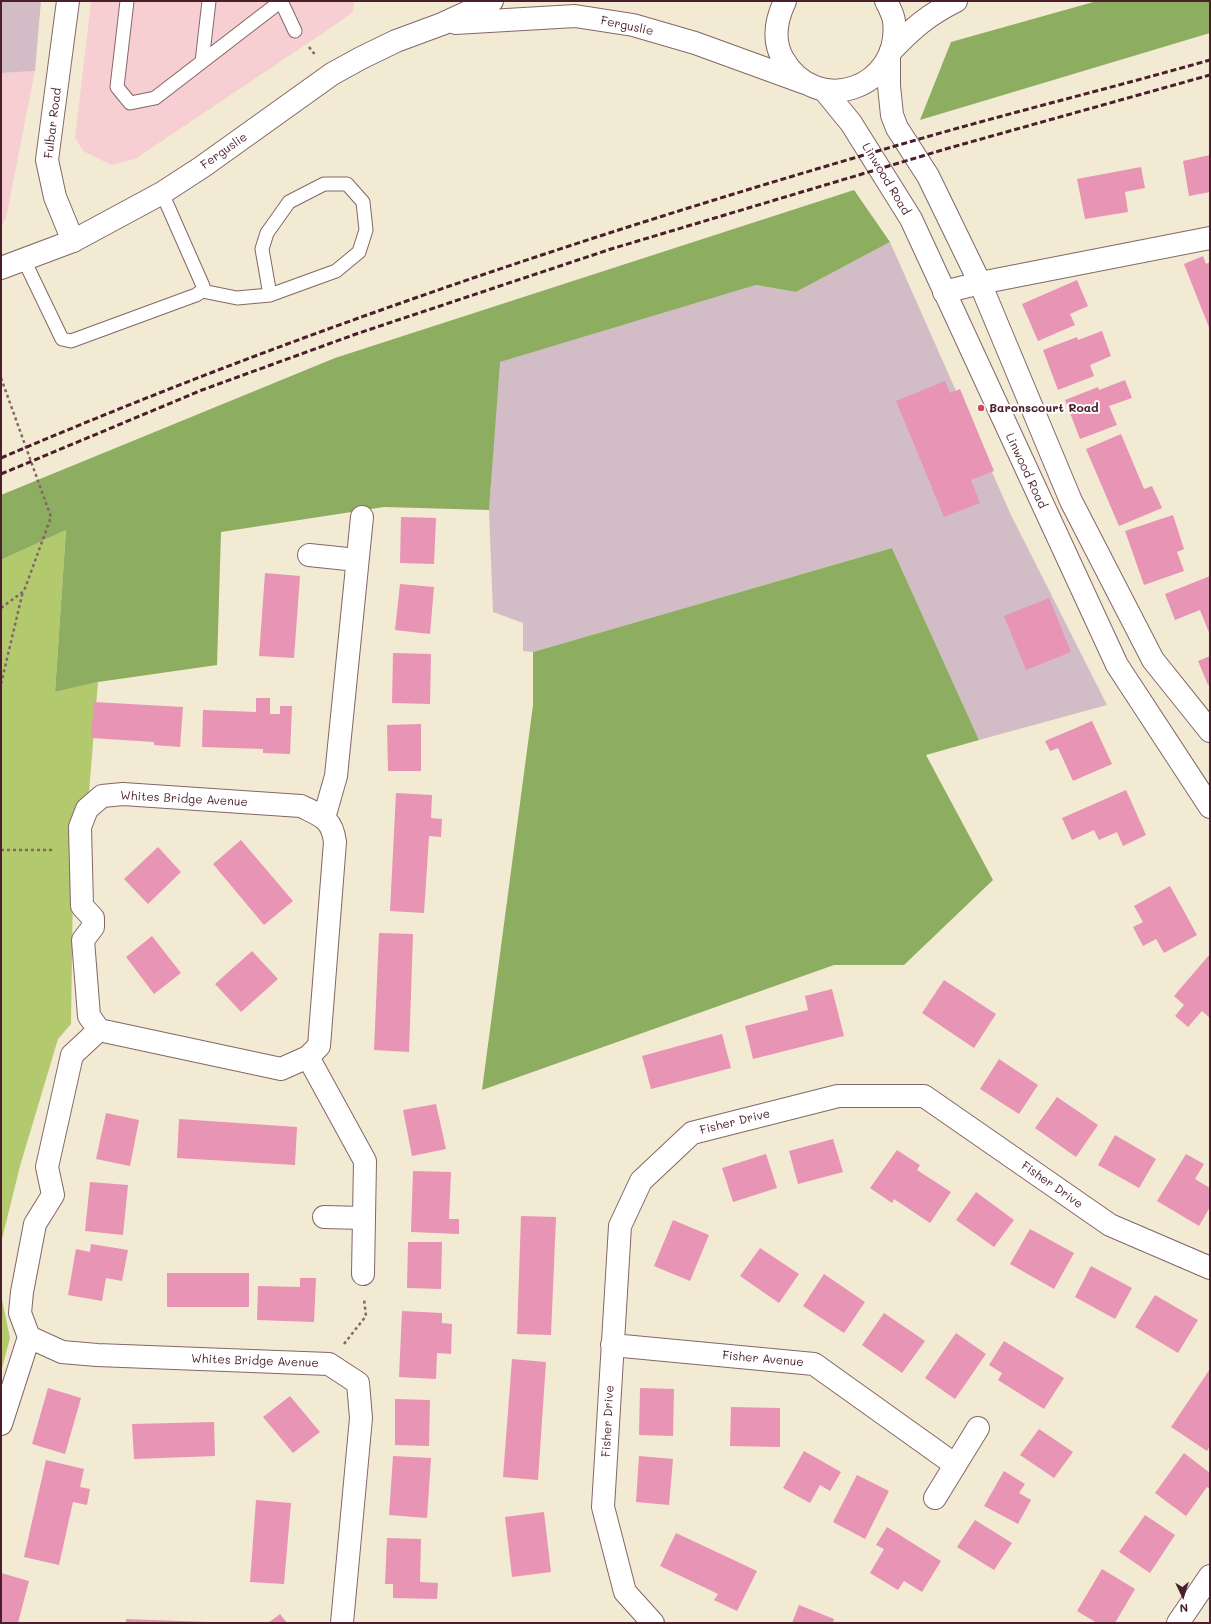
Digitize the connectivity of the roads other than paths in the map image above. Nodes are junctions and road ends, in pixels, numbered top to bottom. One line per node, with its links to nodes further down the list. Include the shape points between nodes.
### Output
1 (68, 1): 16 (street, Fulbar Road, via 47,160 55,197)
2 (126, 1): 12 (lane, via 117,87 130,103 154,98)
3 (209, 1): 12 (lane)
4 (281, 1): 10 (lane); 12 (lane)
5 (492, 1): 9 (street, Ferguslie)
6 (785, 1): 13 (street, Linwood Road, via 778,14 776,33 779,53 790,70)
7 (886, 1): 11 (street, via 894,19 895,38)
8 (956, 1): 11 (street, via 913,28)
9 (442, 24): 13 (street, Ferguslie, via 576,16 633,25 695,43); 14 (street, Ferguslie, via 396,41 332,74)
10 (295, 31)
11 (890, 54): 13 (street, via 878,73 863,85 844,91); 19 (street, via 888,86 892,115 928,176)
12 (202, 62)
13 (814, 87): 21 (street, Linwood Road, via 851,123 911,219)
14 (162, 193): 16 (street, Ferguslie); 20 (lane, via 203,286)
15 (1210, 238): 19 (street)
16 (73, 241): 17 (street, Ferguslie)
17 (24, 260): 18 (street, Ferguslie); 20 (lane, via 62,339 71,341)
18 (1, 268)
19 (980, 283): 21 (street); 26 (street, via 1075,508 1154,660)
20 (202, 291): 22 (lane, via 237,298)
21 (944, 292): 27 (street, Linwood Road, via 1117,665)
22 (270, 295): 22 (lane, via 336,271 359,252 366,230 363,202 347,184 324,184 289,202 267,233 262,250)
23 (362, 517): 25 (street)
24 (309, 554): 25 (street)
25 (357, 560): 28 (street, via 336,776)
26 (1210, 731)
27 (1210, 807)
28 (324, 818): 29 (street, Whites Bridge Avenue, via 301,806 123,794 102,796 87,809 80,826 82,906 93,918 93,927 83,940 89,1016); 30 (street, Whites Bridge Avenue, via 334,829 336,842 318,1046)
29 (99, 1030): 30 (street, via 281,1069); 35 (street, via 72,1055 70,1063 47,1167 52,1195 35,1224 22,1292 20,1313)
30 (308, 1057): 32 (street, via 365,1161)
31 (324, 1217): 32 (street)
32 (364, 1218): 34 (street)
33 (1210, 1268): 36 (street, Fisher Drive, via 1110,1225 924,1096 838,1096 692,1133 641,1181 620,1226)
34 (363, 1274)
35 (29, 1337): 37 (street); 42 (street, Whites Bridge Avenue, via 62,1352 329,1364 358,1383 361,1418)
36 (612, 1345): 39 (street, Fisher Avenue, via 814,1364); 43 (street, Fisher Drive, via 603,1507 625,1592)
37 (1, 1424)
38 (978, 1428): 39 (street)
39 (954, 1464): 40 (street)
40 (936, 1498)
41 (1210, 1576): 44 (street)
42 (342, 1623)
43 (653, 1623)
44 (1178, 1623)

